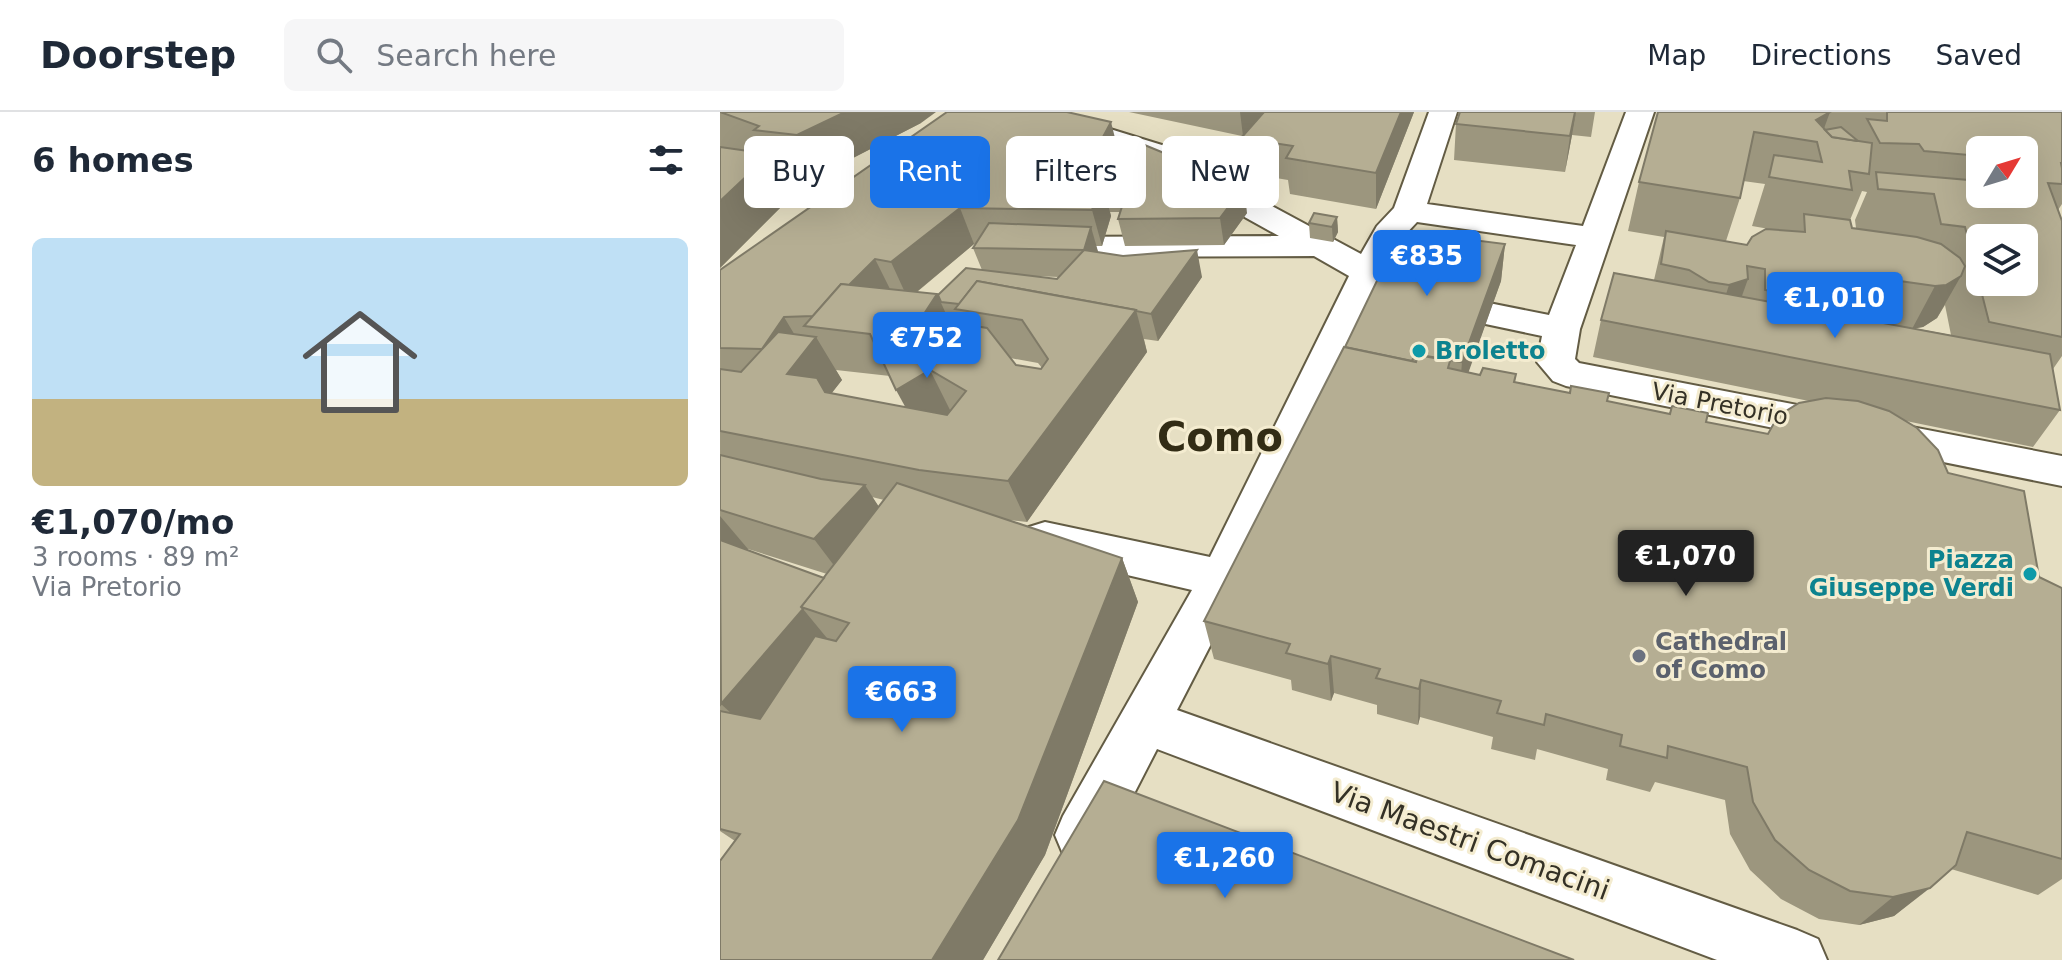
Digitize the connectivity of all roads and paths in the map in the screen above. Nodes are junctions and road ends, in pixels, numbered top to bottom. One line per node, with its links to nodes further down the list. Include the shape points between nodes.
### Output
1 (1003, 112): 6 (street)
2 (1281, 112): 5 (lane)
3 (1443, 112): 11 (street)
4 (1640, 112): 13 (street)
5 (1258, 136)
6 (1162, 150)
7 (735, 173): 8 (lane)
8 (870, 182)
9 (870, 187): 12 (street)
10 (1252, 208): 14 (street)
11 (1409, 211): 13 (street); 16 (street, via 1389,233)
12 (829, 219)
13 (1594, 238): 18 (street)
14 (1320, 245): 15 (street); 16 (street)
15 (1033, 247)
16 (1374, 276): 21 (street)
17 (1489, 314): 18 (street)
18 (1562, 329): 19 (street, Via Pretorio, via 1556,362 1579,377)
19 (2062, 471)
20 (1011, 532): 21 (street, via 1010,550)
21 (1216, 589): 22 (street)
22 (1143, 721): 23 (street); 24 (street, Via Maestri Comacini)
23 (1062, 876)
24 (1797, 960)

